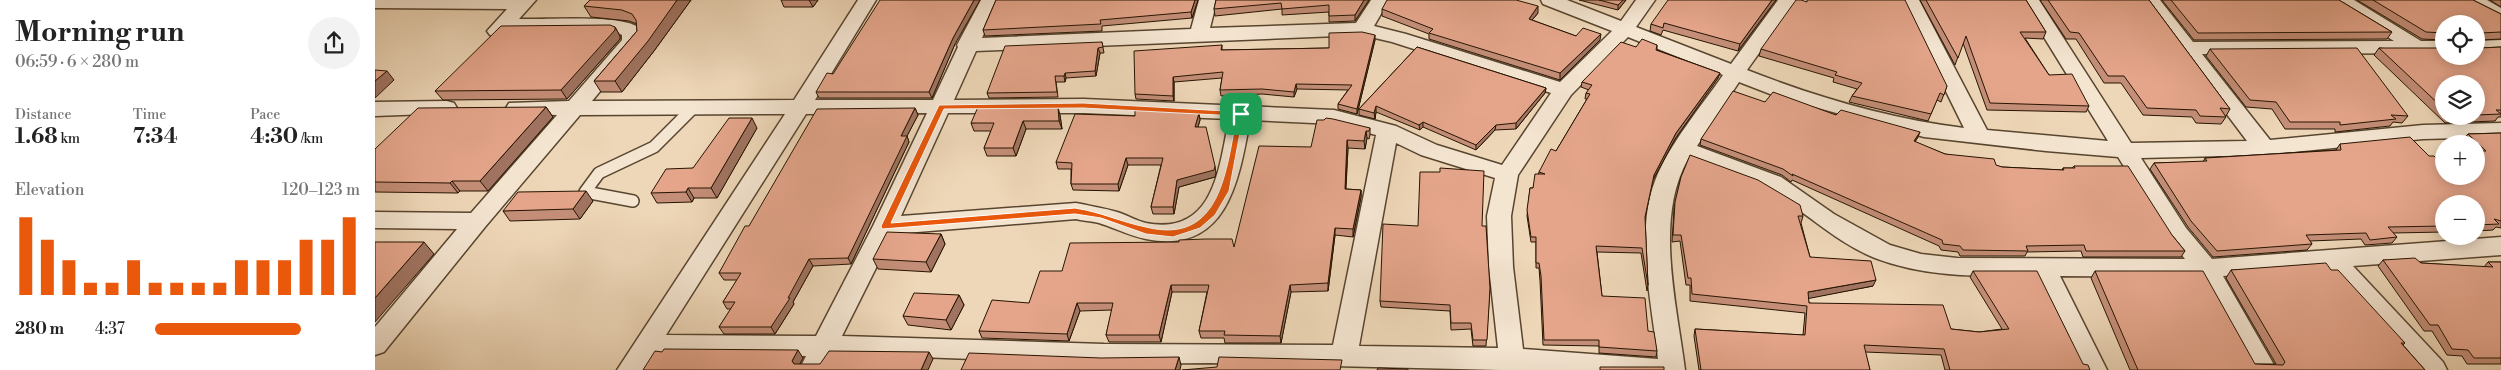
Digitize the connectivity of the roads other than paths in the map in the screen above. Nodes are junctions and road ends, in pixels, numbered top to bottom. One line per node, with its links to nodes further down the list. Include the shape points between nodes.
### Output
1 (867, 0): 38 (street)
2 (990, 0): 21 (street)
3 (1208, 0): 20 (street)
4 (1380, 0): 18 (street)
5 (1550, 0): 19 (street)
6 (1645, 0): 19 (street)
7 (1788, 0): 28 (street)
8 (1910, 0): 43 (street)
9 (2030, 0): 46 (street)
10 (2150, 0): 27 (street)
11 (2341, 0): 25 (street)
12 (2474, 0): 16 (street)
13 (401, 1): 14 (street); 15 (street)
14 (375, 2)
15 (525, 2): 17 (street)
16 (2501, 16)
17 (502, 25): 22 (street); 34 (street, via 620,26 632,32 632,41)
18 (1362, 29): 20 (street); 30 (street)
19 (1625, 29): 28 (street); 30 (street)
20 (1199, 34): 21 (street)
21 (967, 45): 31 (street)
22 (482, 46)
23 (2485, 46): 24 (street)
24 (2501, 46)
25 (2417, 47): 26 (street); 27 (street)
26 (2435, 47)
27 (2189, 48): 44 (street)
28 (1735, 71): 43 (street, via 1785,92 1924,130); 45 (street)
29 (440, 88): 37 (street)
30 (1564, 90): 47 (street)
31 (942, 106): 38 (street); 39 (street, via 1083,106); 51 (street)
32 (468, 108): 37 (street)
33 (497, 108): 34 (street)
34 (575, 108): 35 (street); 50 (street)
35 (693, 108): 38 (street); 48 (lane, via 654,147 599,173 585,192)
36 (375, 109): 37 (street)
37 (419, 109): 40 (street)
38 (799, 109): 57 (street)
39 (1241, 114): 42 (street, via 1334,117); 51 (street, via 1225,191 1212,213 1197,226 1173,234 1146,231 1102,216 1075,211)
40 (400, 128)
41 (2501, 130): 44 (street, via 2423,132)
42 (1389, 131): 47 (street, via 1429,150); 59 (street)
43 (1980, 137): 46 (street)
44 (2264, 148): 46 (street)
45 (1684, 149): 54 (street, via 1773,183 1833,225 1882,251 1921,263 1948,266); 64 (street, via 1663,191 1659,218)
46 (2127, 150): 55 (street, via 2178,234)
47 (1507, 174): 60 (street, via 1499,216 1501,267)
48 (633, 201)
49 (375, 220): 50 (street)
50 (477, 221): 56 (street)
51 (885, 226): 58 (street)
52 (2501, 246): 53 (street)
53 (2332, 259): 55 (street); 67 (street)
54 (2043, 267): 55 (street); 65 (street)
55 (2206, 268): 66 (street)
56 (375, 345)
57 (646, 345): 58 (street); 61 (street)
58 (823, 346): 59 (street, via 1104,354); 62 (street)
59 (1345, 356): 60 (street)
60 (1513, 365): 63 (street)
61 (630, 370)
62 (811, 370)
63 (1667, 370)
64 (1672, 370)
65 (2094, 370)
66 (2264, 370)
67 (2434, 370)

